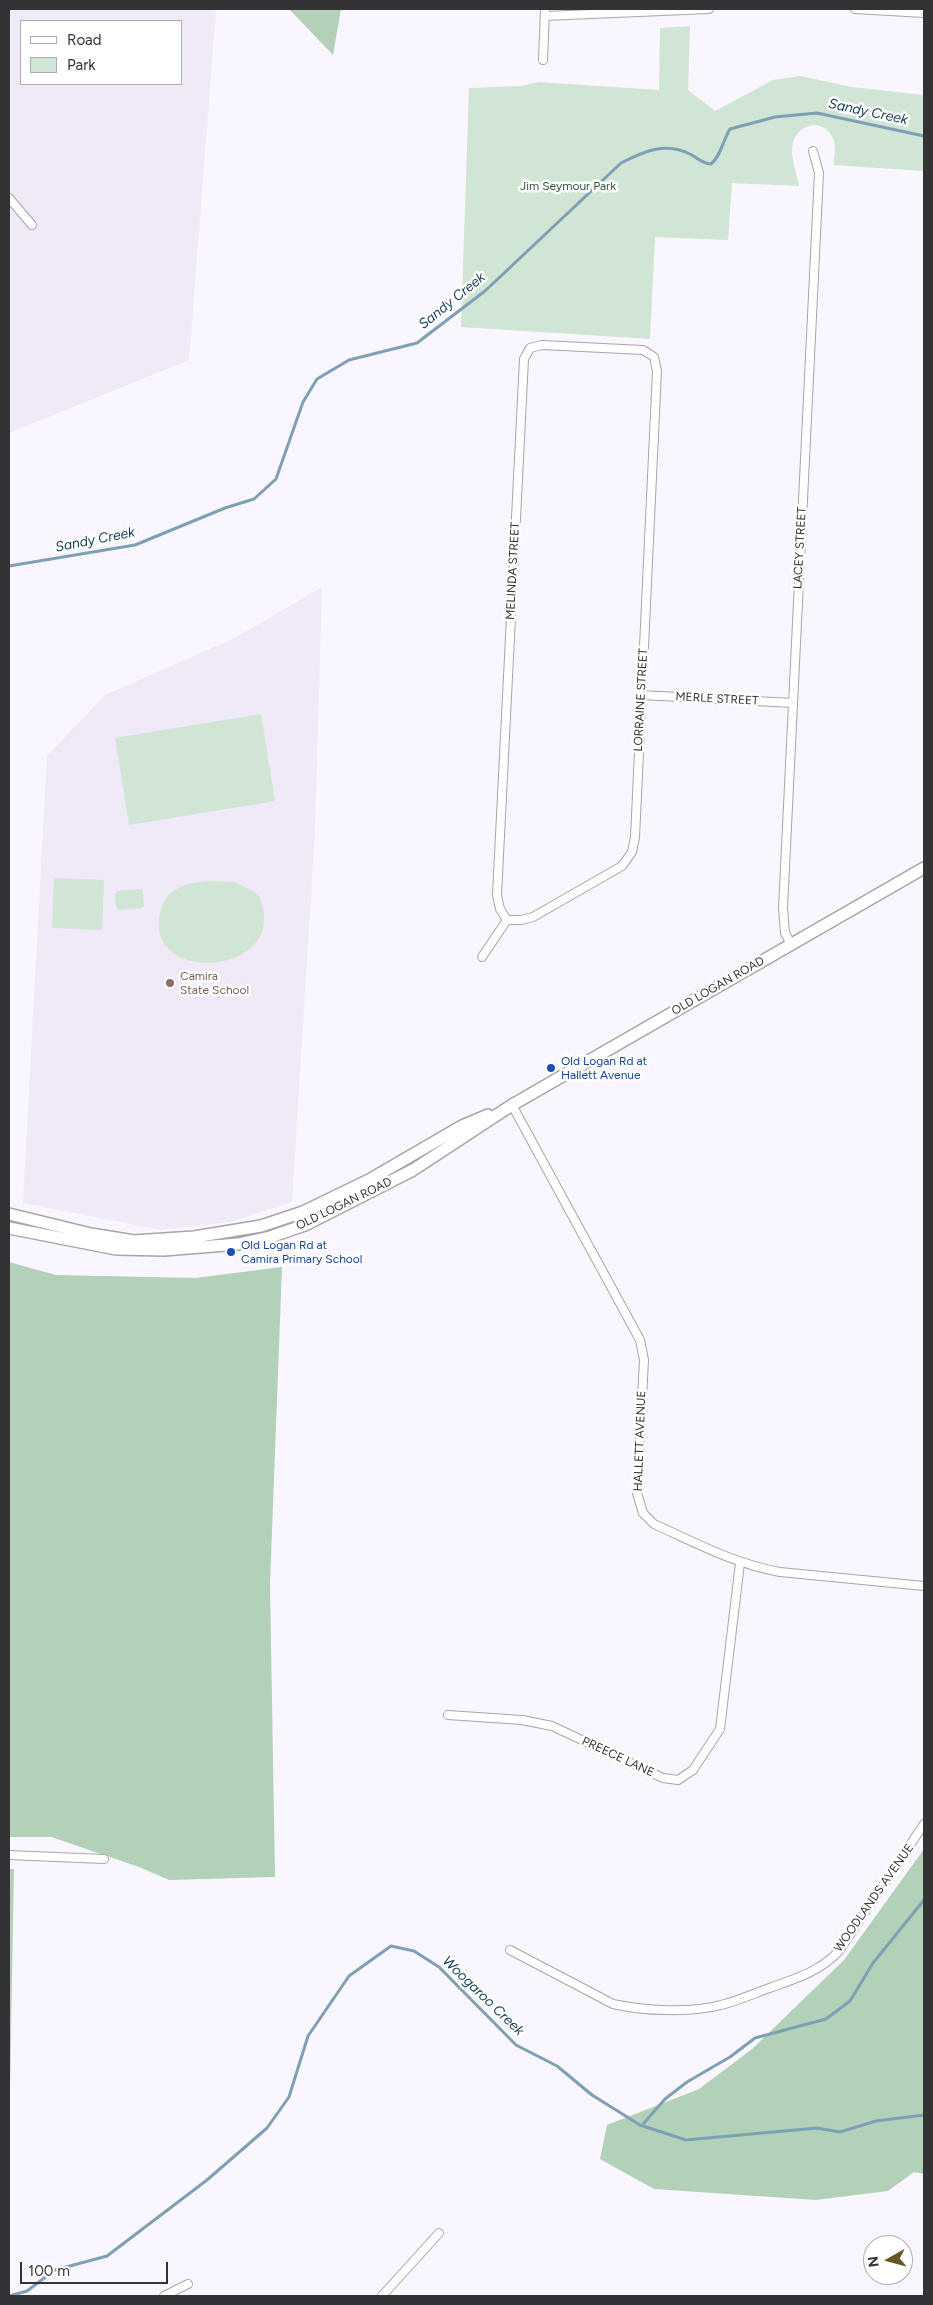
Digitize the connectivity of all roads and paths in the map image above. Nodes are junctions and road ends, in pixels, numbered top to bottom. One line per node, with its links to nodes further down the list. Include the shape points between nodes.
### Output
1 (688, 9): 2 (street); 4 (street)
2 (710, 9)
3 (855, 9): 5 (street)
4 (545, 13): 6 (street)
5 (924, 13)
6 (543, 60)
7 (814, 151): 12 (street, LACEY STREET, via 819,173)
8 (9, 198): 9 (street)
9 (32, 225)
10 (654, 357): 11 (street, LORRAINE STREET, via 657,371); 14 (street, MELINDA STREET, via 643,350 542,345 530,348 524,359 497,895)
11 (641, 695): 12 (street, MERLE STREET); 14 (street, LORRAINE STREET, via 636,837 632,852 622,866 533,917)
12 (792, 703): 15 (street, LACEY STREET, via 783,908)
13 (924, 868): 15 (main road, OLD LOGAN ROAD)
14 (507, 920): 16 (street)
15 (791, 944): 17 (main road, OLD LOGAN ROAD)
16 (482, 957)
17 (512, 1104): 18 (main road, OLD LOGAN ROAD, via 462,1126 369,1180 303,1212 261,1226 194,1237 134,1241); 19 (main road, OLD LOGAN ROAD, via 413,1170 351,1204 305,1226 252,1242 214,1248 116,1249); 20 (street, HALLETT AVENUE, via 640,1340 644,1360 637,1493 643,1514 654,1524)
18 (9, 1214)
19 (9, 1228)
20 (740, 1563): 21 (street, HALLETT AVENUE, via 780,1572); 22 (street, PREECE LANE, via 720,1729 693,1770 678,1780 663,1778 552,1726 522,1720)
21 (924, 1586)
22 (448, 1716)
23 (924, 1824): 26 (street, WOODLANDS AVENUE, via 828,1963 809,1974 720,2005 686,2009 630,2008 614,2004)
24 (9, 1855): 25 (street)
25 (104, 1859)
26 (510, 1950)
27 (439, 2233): 30 (street)
28 (188, 2284): 29 (street)
29 (164, 2296)
30 (382, 2296)

